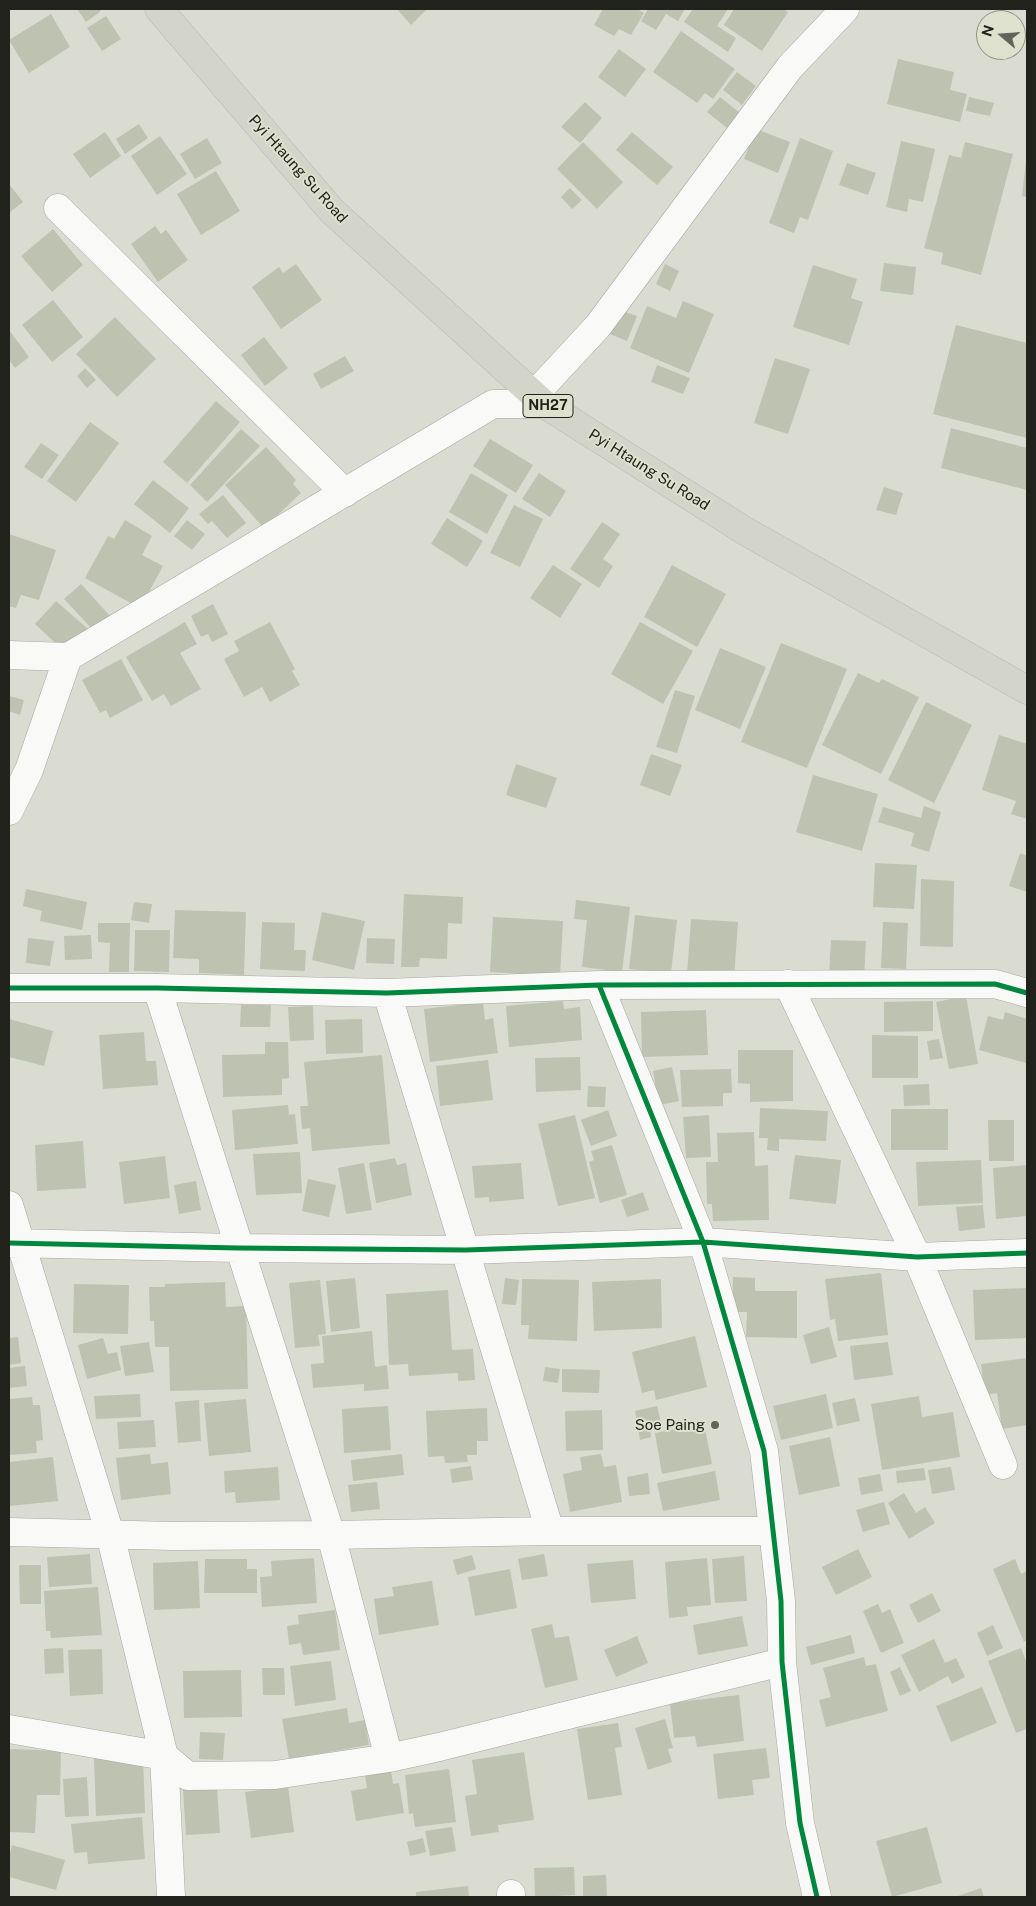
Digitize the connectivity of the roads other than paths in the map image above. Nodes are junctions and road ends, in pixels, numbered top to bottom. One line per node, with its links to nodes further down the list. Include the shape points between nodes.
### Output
1 (159, 9): 4 (highway, Pyi Htaung Su Road / NH27, via 332,211)
2 (845, 9): 4 (street, via 790,67 598,326)
3 (58, 208): 5 (street)
4 (539, 399): 5 (street, via 493,404); 8 (highway, Pyi Htaung Su Road / NH27, via 745,531)
5 (345, 493): 7 (street)
6 (9, 655): 7 (street)
7 (68, 657): 9 (street, via 29,770)
8 (1027, 690)
9 (9, 811)
10 (788, 984): 11 (street); 14 (street, via 995,984); 22 (street)
11 (599, 985): 15 (street); 17 (street)
12 (9, 988): 13 (street)
13 (157, 988): 15 (street); 19 (street)
14 (1027, 992)
15 (387, 994): 20 (street)
16 (9, 1205): 18 (street)
17 (703, 1242): 20 (street); 22 (street); 25 (street, via 764,1451)
18 (15, 1243): 19 (street); 27 (street)
19 (238, 1248): 20 (street); 28 (street)
20 (466, 1250): 24 (street)
21 (1027, 1253): 22 (street)
22 (917, 1257): 23 (street)
23 (1003, 1465)
24 (550, 1531): 25 (street); 28 (street)
25 (773, 1531): 29 (street, via 781,1601)
26 (9, 1532): 27 (street)
27 (110, 1534): 28 (street); 31 (street)
28 (331, 1536): 32 (street)
29 (782, 1662): 32 (street); 34 (street, via 800,1823)
30 (9, 1729): 31 (street)
31 (164, 1756): 32 (street, via 188,1776 276,1775); 33 (street)
32 (388, 1758)
33 (171, 1897)
34 (817, 1897)

